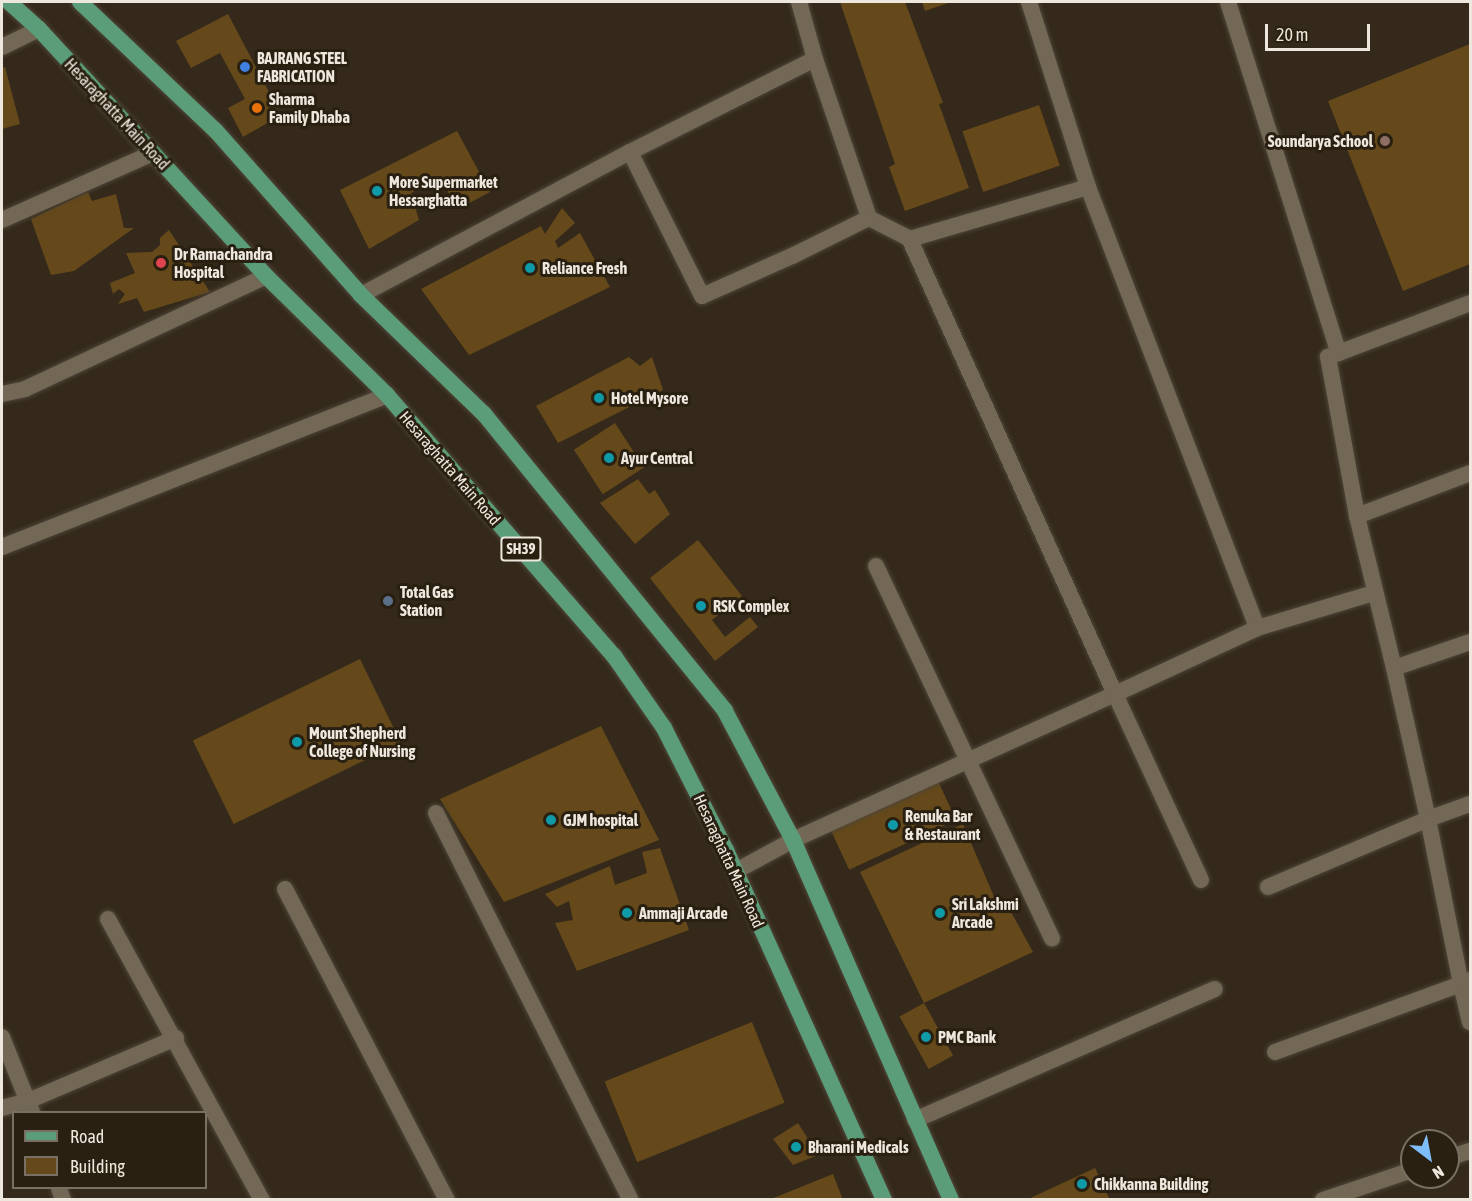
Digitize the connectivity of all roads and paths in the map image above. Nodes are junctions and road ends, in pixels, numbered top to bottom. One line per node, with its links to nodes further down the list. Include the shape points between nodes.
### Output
1 (9, 2): 6 (main road, Hesaraghatta Main Road / SH39)
2 (80, 2): 16 (main road, via 216,131)
3 (799, 2): 8 (street)
4 (1029, 2): 11 (street)
5 (1228, 2): 18 (street)
6 (39, 29): 7 (street); 10 (main road, Hesaraghatta Main Road / SH39)
7 (2, 48)
8 (815, 59): 9 (street); 12 (street)
9 (630, 152): 12 (street, via 702,296); 16 (street)
10 (153, 153): 13 (street); 15 (main road, Hesaraghatta Main Road / SH39)
11 (1089, 187): 14 (street); 26 (street)
12 (869, 218): 14 (street)
13 (2, 220)
14 (910, 238): 29 (street)
15 (266, 276): 19 (street, via 25,389); 20 (main road, Hesaraghatta Main Road / SH39)
16 (361, 295): 34 (main road, via 484,414 725,711)
17 (1470, 303): 18 (street)
18 (1339, 353): 22 (street, via 1328,357)
19 (2, 394)
20 (387, 395): 23 (street); 35 (main road, Hesaraghatta Main Road / SH39, via 614,656 664,728)
21 (1470, 473): 22 (street)
22 (1357, 516): 25 (street)
23 (2, 547)
24 (876, 566): 30 (street)
25 (1374, 592): 26 (street); 28 (street)
26 (1257, 628): 29 (street)
27 (1470, 642): 28 (street)
28 (1394, 669): 33 (street)
29 (1115, 694): 30 (street); 36 (street)
30 (966, 759): 34 (street); 40 (street)
31 (1470, 804): 33 (street)
32 (436, 813): 53 (street)
33 (1428, 819): 37 (street); 41 (street)
34 (793, 840): 35 (street); 49 (main road)
35 (736, 871): 54 (main road, Hesaraghatta Main Road / SH39)
36 (1201, 880)
37 (1268, 887)
38 (285, 889): 52 (street)
39 (108, 919): 45 (street)
40 (1052, 939)
41 (1466, 982): 43 (street); 46 (street)
42 (1215, 989): 49 (street)
43 (1470, 1022)
44 (2, 1037): 47 (street)
45 (176, 1038): 47 (street); 51 (street)
46 (1275, 1052)
47 (30, 1107): 48 (street)
48 (2, 1108)
49 (915, 1120): 55 (main road)
50 (1400, 1174): 56 (street)
51 (262, 1200)
52 (447, 1200)
53 (632, 1200)
54 (884, 1200)
55 (951, 1200)
56 (1323, 1200)

